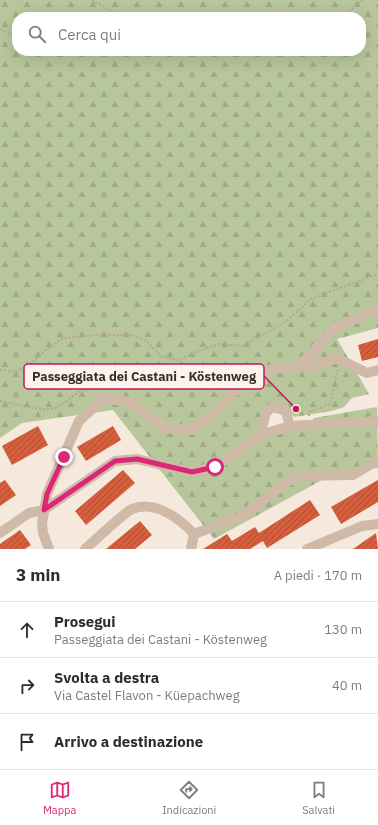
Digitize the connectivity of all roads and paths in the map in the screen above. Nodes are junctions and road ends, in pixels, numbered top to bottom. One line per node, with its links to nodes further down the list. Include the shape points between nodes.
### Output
1 (92, 0): 3 (path)
2 (362, 0): 4 (path)
3 (113, 12)
4 (349, 12)
5 (0, 29): 6 (path)
6 (12, 35)
7 (378, 274): 11 (path, via 311,300 288,320 243,346 218,344 178,360 161,356 146,340 133,335 63,338 29,365 15,372)
8 (378, 309): 10 (street, via 336,328)
9 (347, 363): 10 (street, via 337,358 309,368); 12 (street, via 367,372); 16 (path, via 337,372 330,404 309,412)
10 (300, 365): 13 (street, via 251,373 216,412 192,430 165,428 130,402)
11 (0, 370)
12 (378, 370)
13 (104, 398): 14 (path, via 101,392 83,388 51,409); 20 (street, via 79,420 47,494)
14 (0, 401)
15 (378, 421): 16 (street)
16 (309, 425): 17 (street)
17 (290, 426): 18 (street); 18 (street, via 286,412 281,408 272,407 266,413)
18 (260, 435): 20 (street, via 215,467 192,472 137,459 115,461)
19 (378, 462): 23 (street, via 353,475 296,476 242,516)
20 (44, 510): 22 (street, via 29,513); 24 (street, via 43,533)
21 (378, 524): 27 (street, via 362,526)
22 (0, 533)
23 (194, 534): 25 (street, via 180,519 146,506 131,510); 26 (street)
24 (49, 549)
25 (85, 549)
26 (191, 549)
27 (307, 549)

